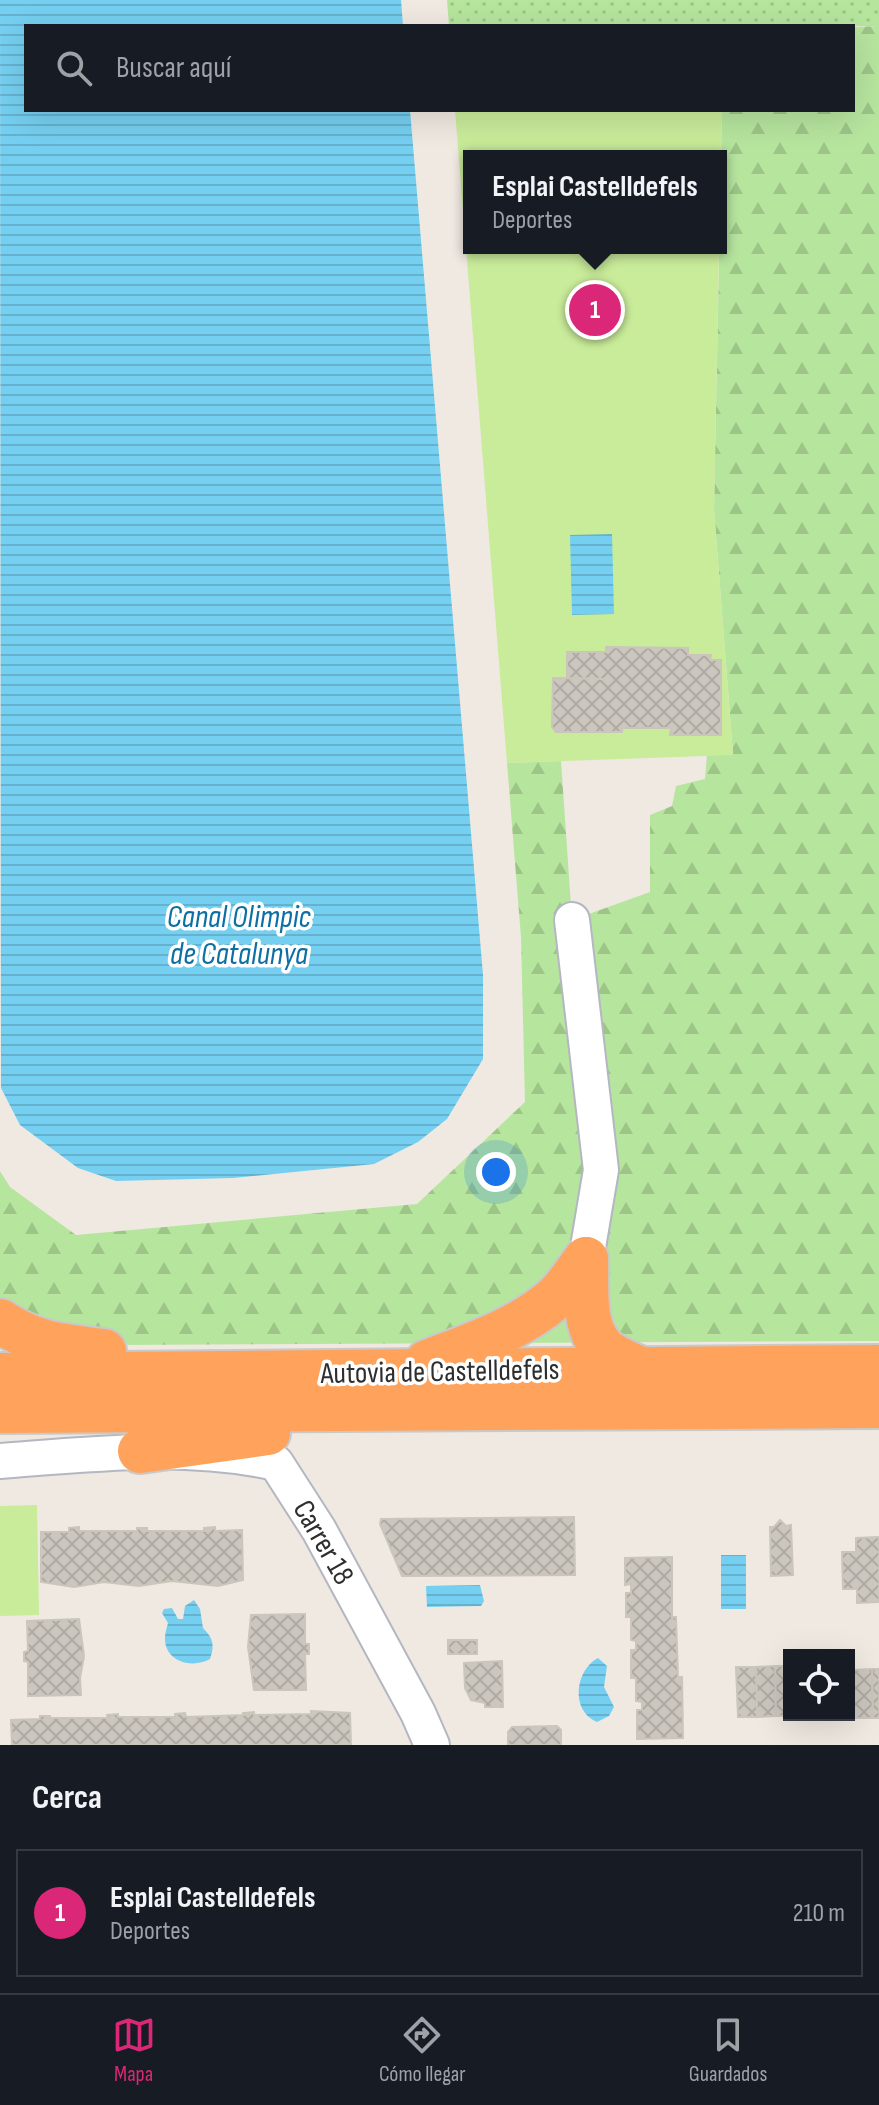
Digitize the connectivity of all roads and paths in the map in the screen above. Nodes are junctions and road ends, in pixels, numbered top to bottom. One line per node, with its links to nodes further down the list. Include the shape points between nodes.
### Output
1 (572, 920): 2 (street, via 601,1170)
2 (586, 1259): 7 (highway, via 594,1336 603,1349); 8 (highway, via 538,1311)
3 (0, 1321): 5 (highway)
4 (0, 1342): 5 (highway)
5 (48, 1345): 9 (highway)
6 (879, 1367): 7 (highway, Autovia de Castelldefels)
7 (641, 1369): 8 (highway, Autovia de Castelldefels)
8 (402, 1372): 9 (highway, Autovia de Castelldefels)
9 (229, 1374): 10 (highway, Autovia de Castelldefels)
10 (0, 1375)
11 (879, 1406): 12 (highway, Autovia de Castelldefels)
12 (357, 1410): 13 (highway, Autovia de Castelldefels); 14 (highway, via 270,1433)
13 (0, 1411)
14 (140, 1451): 15 (street); 16 (street, Carrer 18, via 243,1456 276,1463 319,1530)
15 (0, 1461)
16 (432, 1745)

